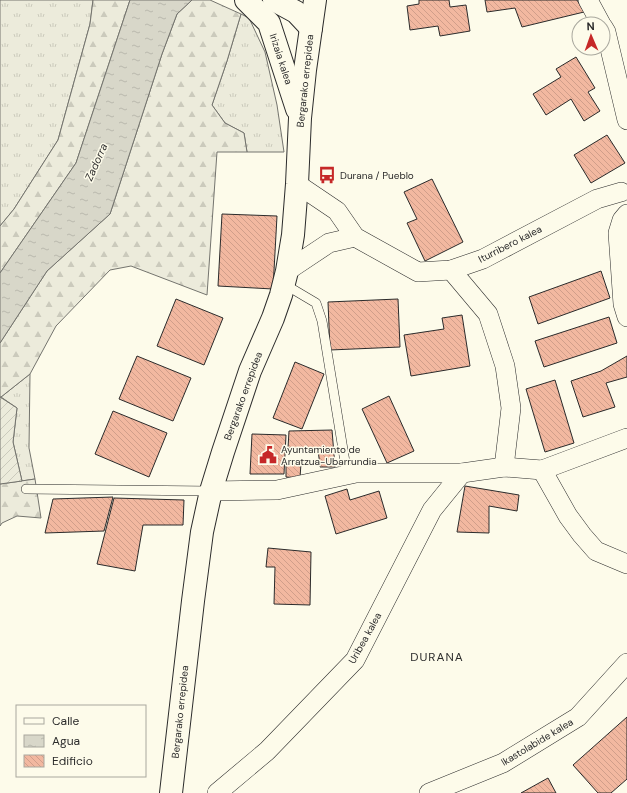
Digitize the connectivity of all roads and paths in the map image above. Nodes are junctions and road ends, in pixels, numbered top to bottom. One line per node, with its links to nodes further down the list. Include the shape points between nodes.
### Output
1 (246, 0): 6 (street, Irizaia kalea)
2 (315, 0): 7 (street, Bergarako errepidea)
3 (588, 0): 5 (street)
4 (283, 1): 7 (street)
5 (597, 16)
6 (269, 23): 7 (street, Irizaia kalea); 9 (street, Irizaia kalea)
7 (311, 28): 9 (street, Bergarako errepidea)
8 (611, 53): 10 (street)
9 (300, 118): 11 (street, Bergarako errepidea)
10 (627, 120)
11 (297, 184): 15 (street, Iturribero kalea, via 337,211); 17 (street, Bergarako errepidea, via 293,235)
12 (624, 184): 13 (street, via 622,198); 16 (street, Iturribero kalea, via 483,259)
13 (627, 210)
14 (627, 214): 18 (street, via 618,233 623,304)
15 (354, 236): 16 (street, Iturribero kalea, via 418,272); 17 (street, via 329,243)
16 (451, 270): 20 (street, via 488,314 505,366 511,408)
17 (286, 277): 23 (lane, via 316,303 322,321); 25 (street, Bergarako errepidea, via 273,318 250,371 222,452)
18 (627, 317)
19 (627, 438): 21 (street)
20 (504, 467): 21 (street); 22 (street)
21 (542, 470): 26 (street, via 568,516 596,551)
22 (462, 473): 23 (street); 29 (street, Uribea kalea, via 432,510 355,660 267,751)
23 (347, 474): 25 (street, via 277,490)
24 (26, 490): 25 (lane)
25 (212, 491): 28 (street, Bergarako errepidea, via 202,532)
26 (627, 564)
27 (625, 668): 30 (street, Ikastolabide kalea, via 578,717 503,763)
28 (171, 793)
29 (217, 793)
30 (428, 793)

